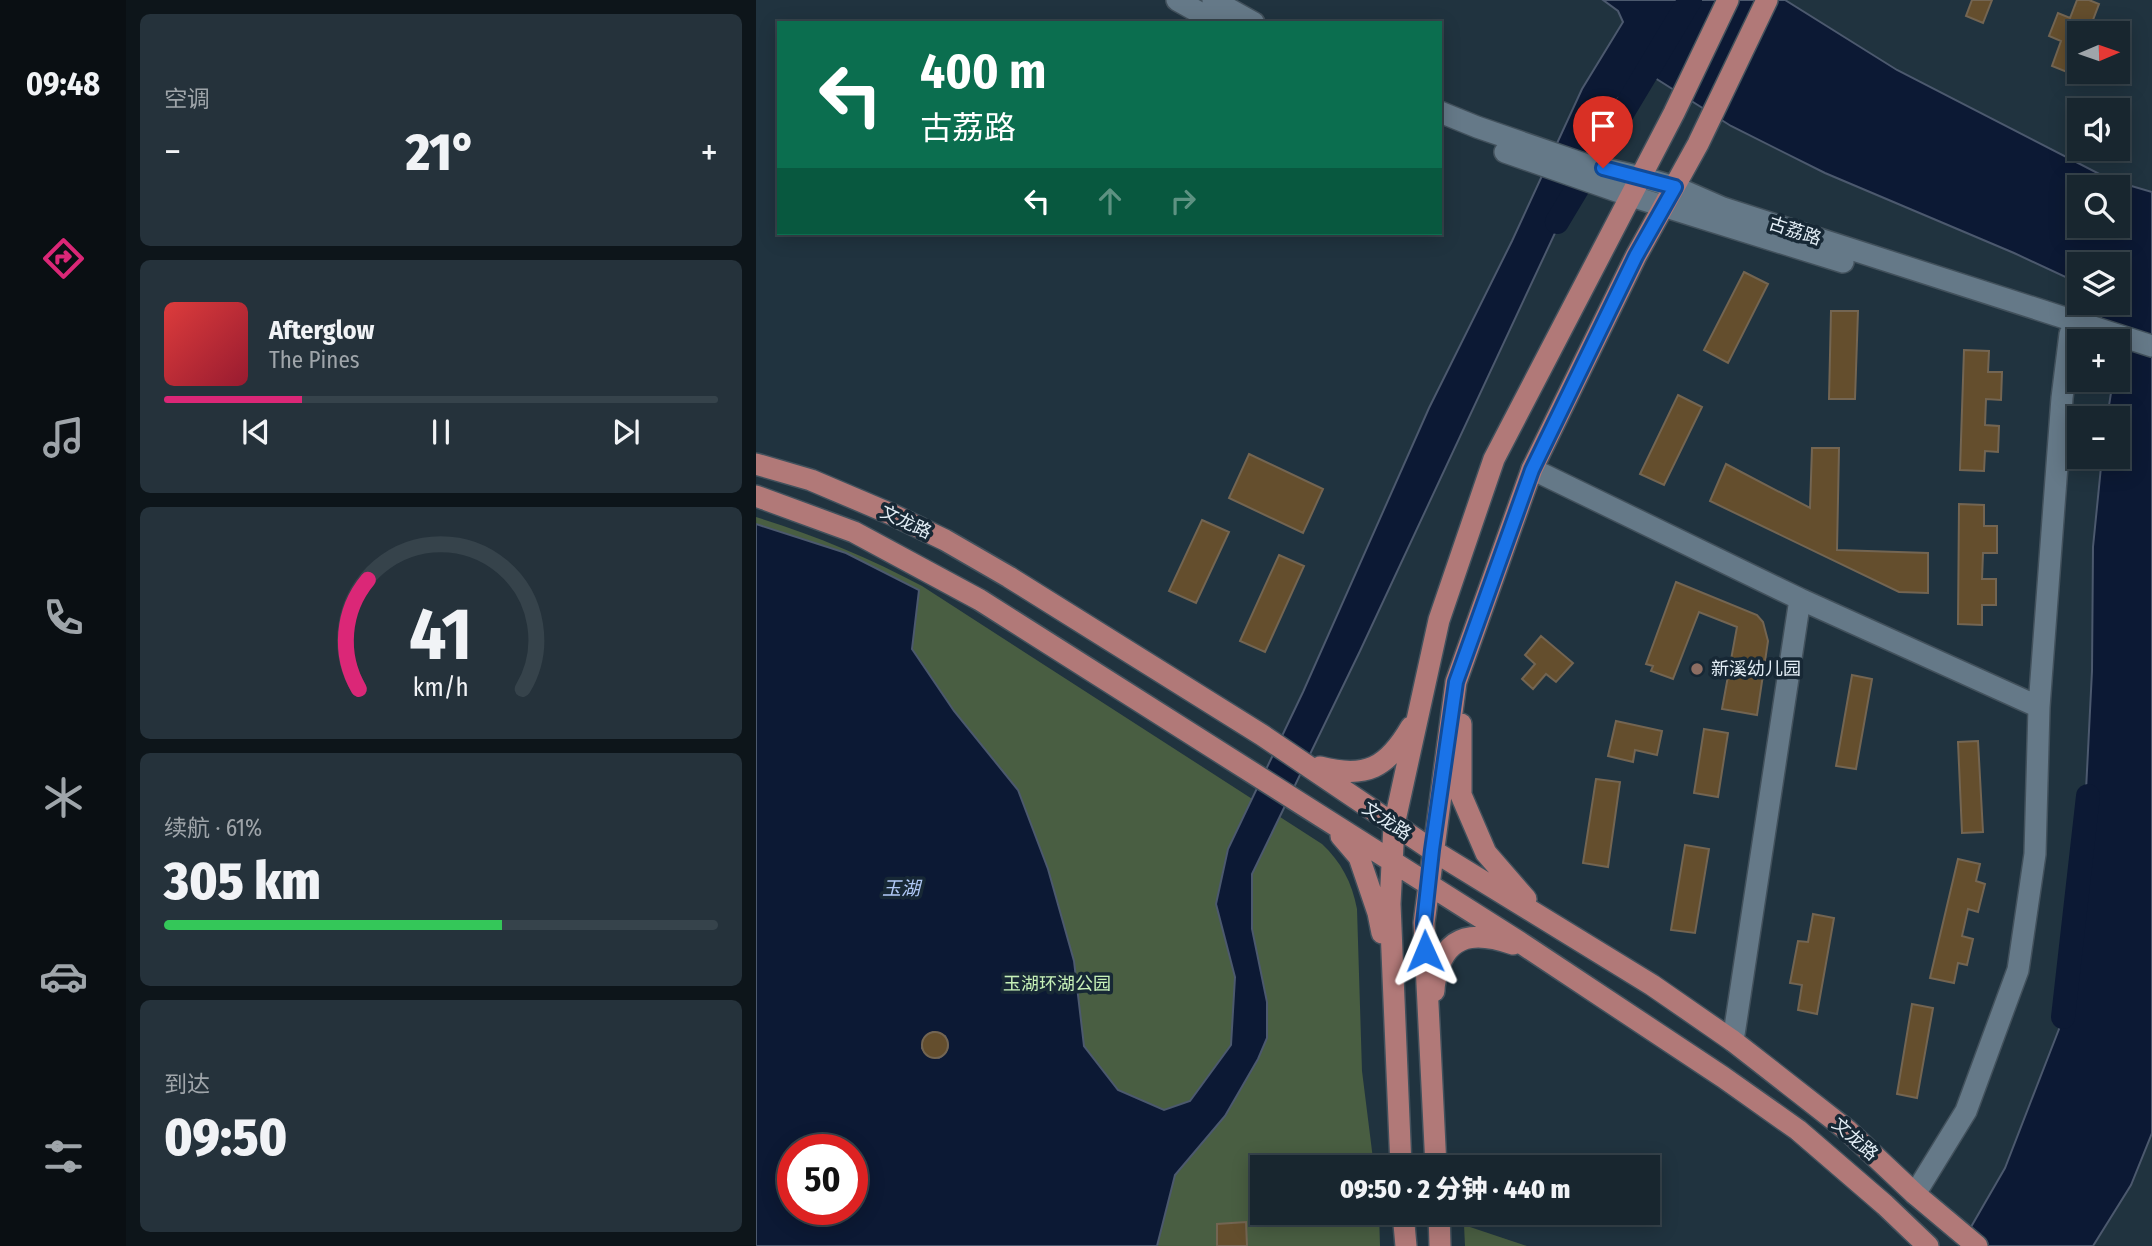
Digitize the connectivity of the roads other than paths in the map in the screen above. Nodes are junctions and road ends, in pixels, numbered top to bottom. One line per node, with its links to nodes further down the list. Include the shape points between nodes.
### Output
1 (1177, 0): 5 (street)
2 (1213, 0): 6 (street)
3 (1728, 0): 9 (main road)
4 (1767, 0): 11 (main road)
5 (1214, 21)
6 (1250, 21)
7 (1442, 113): 9 (street, 古荔路, via 1584,164)
8 (1442, 128): 10 (street, 古荔路)
9 (1641, 177): 10 (main road); 11 (street, 古荔路)
10 (1631, 196): 11 (street, 古荔路); 24 (main road, via 1494,459 1439,620)
11 (1669, 197): 12 (street, 古荔路); 19 (main road)
12 (2068, 329)
13 (2130, 342): 14 (street, 古荔路)
14 (2152, 346)
15 (2130, 352): 16 (street)
16 (2152, 359)
17 (2068, 392): 23 (street, via 2060,425)
18 (756, 464): 25 (main road, 文龙路, via 811,480 945,541)
19 (1532, 470): 21 (street); 22 (main road)
20 (756, 496): 26 (main road, 文龙路, via 854,532 980,600)
21 (1800, 599): 23 (street); 34 (street)
22 (1473, 634): 28 (main road, via 1456,682); 31 (main road, via 1461,719 1461,794 1486,853)
23 (2039, 707): 38 (street, via 2035,855 2018,970 1966,1111)
24 (1417, 716): 25 (main road, via 1400,746 1364,771 1344,773); 27 (main road)
25 (1307, 764): 27 (main road, 文龙路)
26 (1328, 821): 29 (main road, 文龙路); 33 (main road, via 1359,857 1378,913)
27 (1394, 825): 28 (main road, 文龙路); 29 (main road)
28 (1432, 850): 30 (main road); 31 (main road, 文龙路)
29 (1394, 862): 30 (main road, 文龙路); 33 (main road, via 1390,904)
30 (1429, 885): 32 (main road, 文龙路); 35 (main road, via 1424,923)
31 (1541, 917): 34 (main road, 文龙路)
32 (1535, 952): 35 (main road, via 1475,936 1445,950 1434,982); 41 (main road, 文龙路, via 1798,1130)
33 (1395, 1008): 36 (main road)
34 (1733, 1041): 38 (main road, 文龙路, via 1847,1130)
35 (1432, 1091): 37 (main road)
36 (1401, 1155)
37 (1435, 1155)
38 (1915, 1194): 44 (main road, 文龙路)
39 (1404, 1225): 42 (main road)
40 (1439, 1225): 43 (main road)
41 (1926, 1244)
42 (1406, 1246)
43 (1440, 1246)
44 (1977, 1246)

